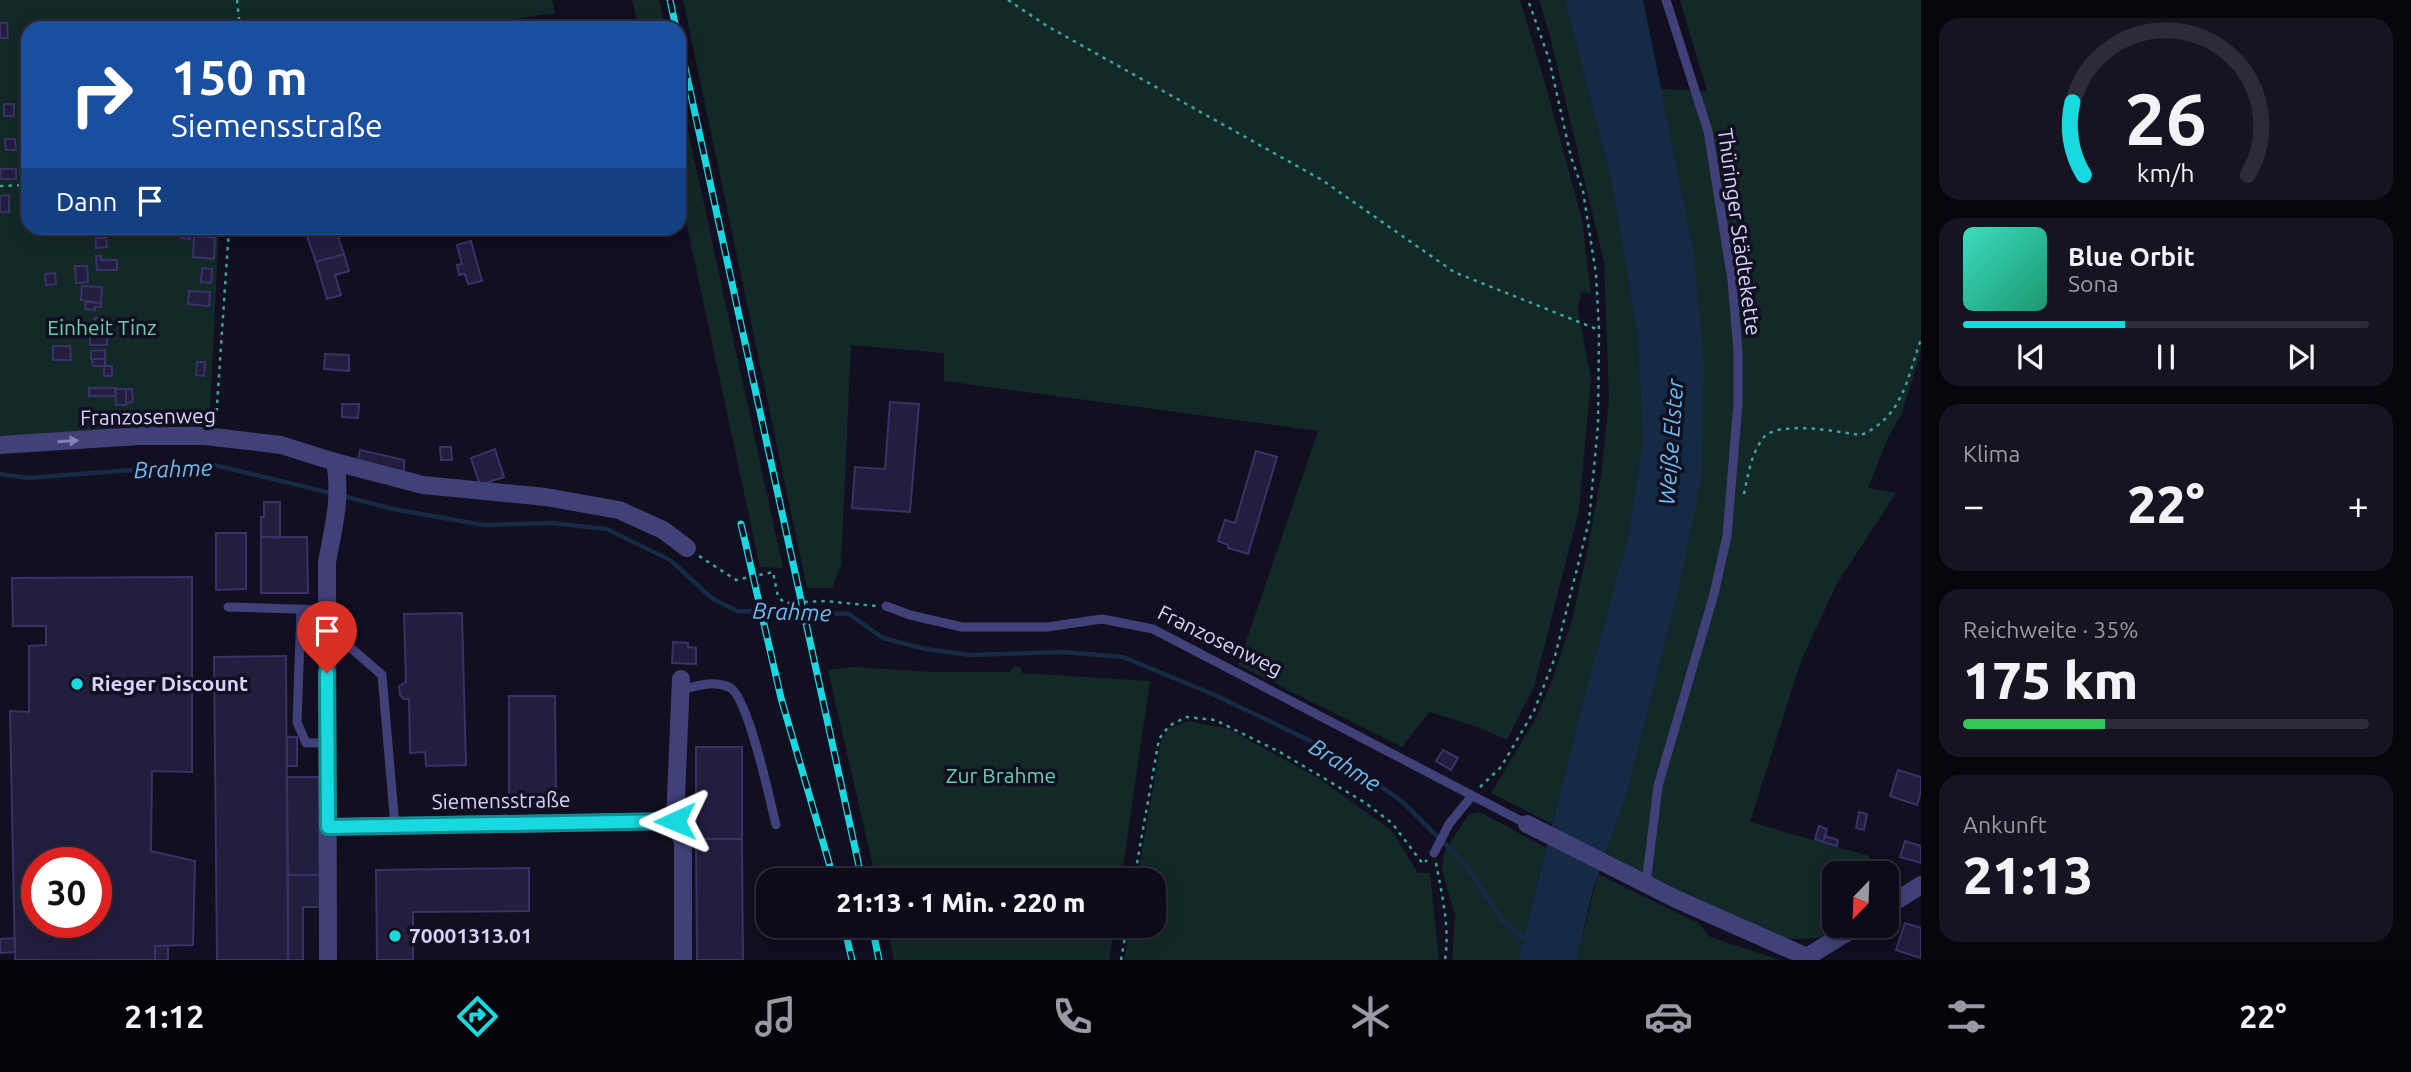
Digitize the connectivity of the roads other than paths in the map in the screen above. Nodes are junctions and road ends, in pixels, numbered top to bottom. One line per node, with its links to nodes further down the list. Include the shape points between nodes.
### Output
1 (1667, 0): 18 (lane, Thüringer Städtekette, via 1708,131 1732,280 1738,403 1727,536 1658,786)
2 (0, 445): 3 (street, Franzosenweg, one-way to 3, via 139,436 215,437 281,445)
3 (337, 468): 4 (street, Franzosenweg, via 423,485 546,497 619,510 663,530); 8 (street, via 337,511 327,562)
4 (687, 548)
5 (886, 606): 11 (lane, Franzosenweg, via 962,627 1047,627 1101,619 1153,629)
6 (228, 607): 7 (lane)
7 (301, 609): 8 (lane); 10 (lane, via 297,722 306,743)
8 (327, 618): 10 (street); 15 (lane, via 382,675)
9 (681, 685): 12 (street); 14 (lane, via 731,687 739,697)
10 (327, 743): 16 (street)
11 (1471, 797): 13 (lane, Franzosenweg); 17 (lane, via 1448,824)
12 (675, 821): 15 (street, Siemensstraße); 23 (street, via 683,842)
13 (1527, 824): 18 (street)
14 (776, 825)
15 (395, 826): 16 (street, Siemensstraße)
16 (328, 827): 22 (street)
17 (1434, 853)
18 (1646, 884): 21 (street, via 1807,957)
19 (1921, 885): 20 (street)
20 (1899, 899)
21 (1838, 938)
22 (328, 960)
23 (683, 960)

